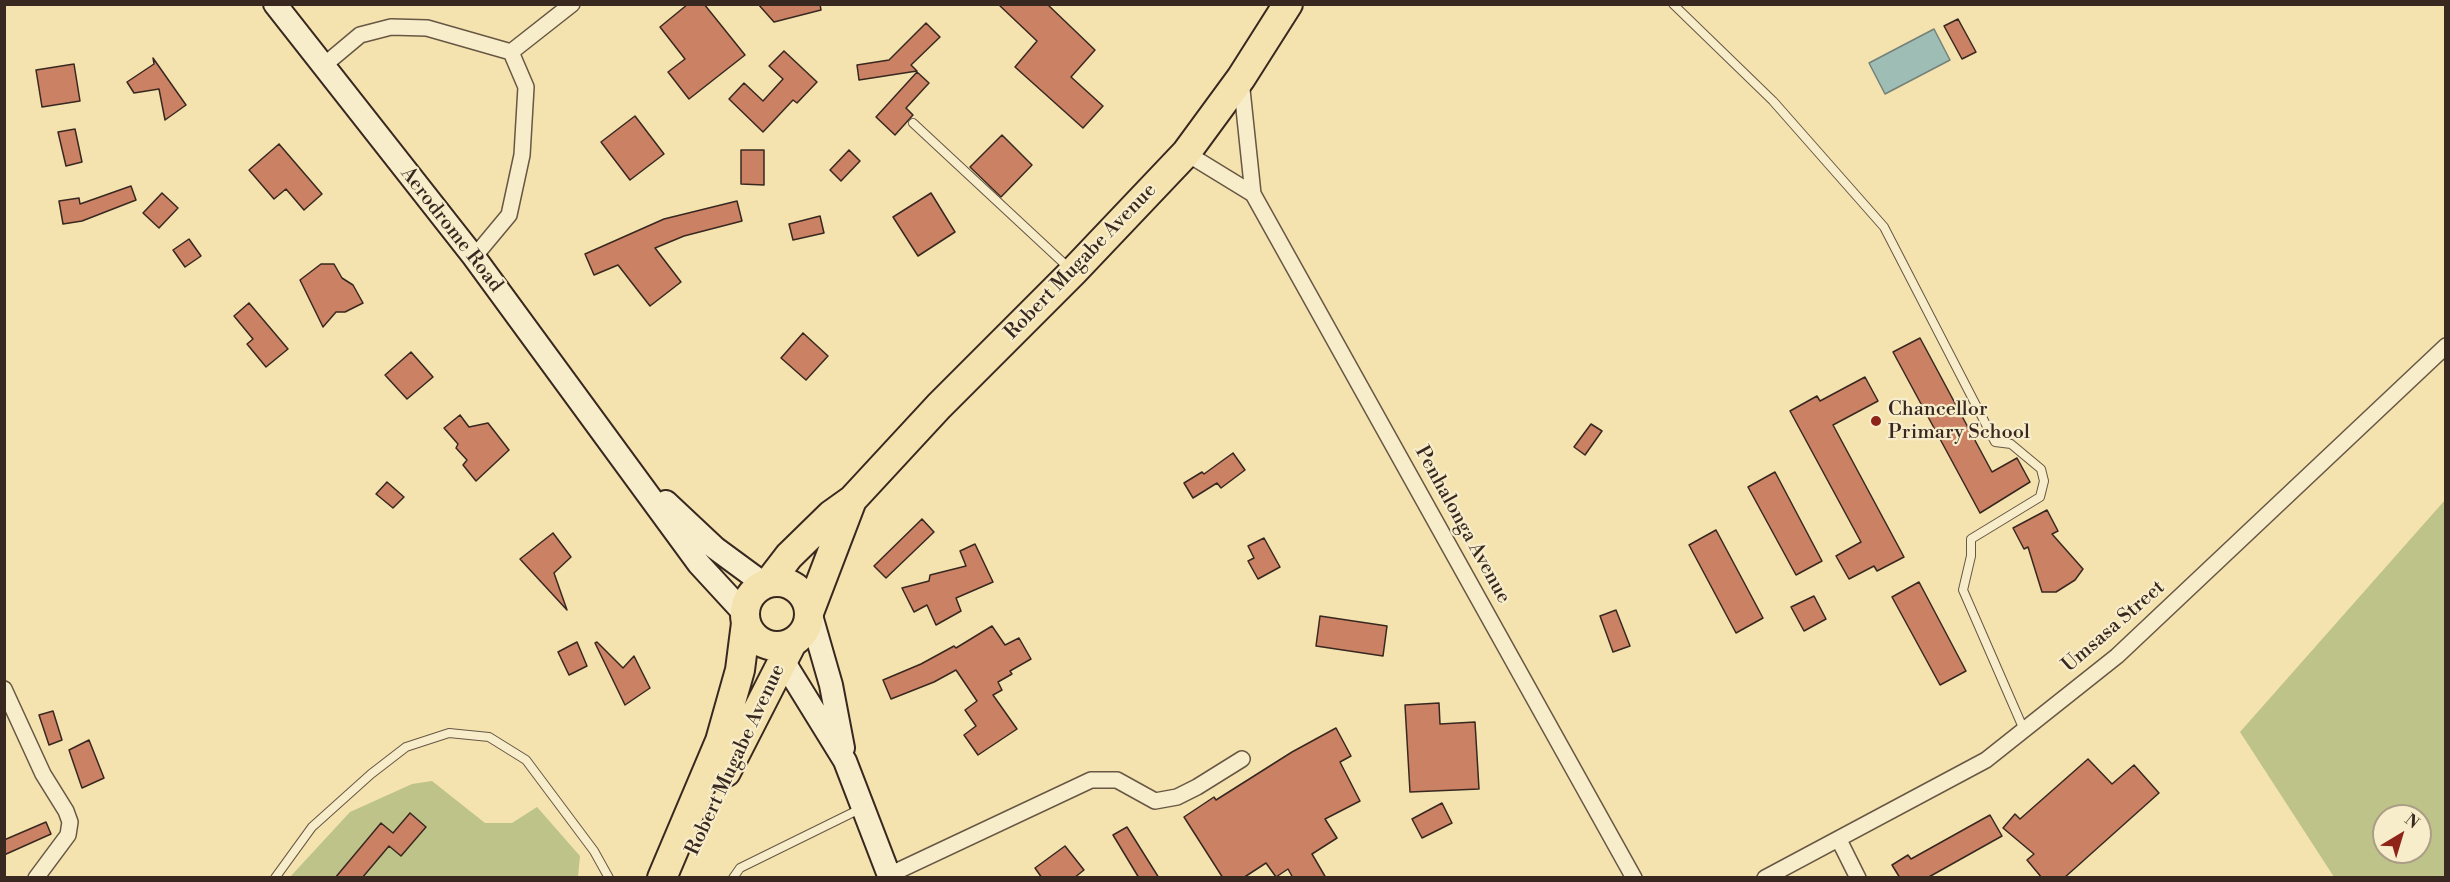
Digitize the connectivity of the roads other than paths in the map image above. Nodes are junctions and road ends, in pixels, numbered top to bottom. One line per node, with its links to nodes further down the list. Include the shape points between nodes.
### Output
1 (275, 4): 6 (street, Aerodrome Road)
2 (572, 4): 5 (street)
3 (1288, 4): 7 (highway, Robert Mugabe Avenue)
4 (1673, 4): 21 (lane, via 1773,101 1884,227 1995,442 2011,444 2041,468 2044,481 2040,497 1971,538 1963,590)
5 (511, 52): 6 (street, via 427,28 391,27 360,35); 11 (street, via 526,87 522,155 509,215)
6 (322, 66): 11 (street, Aerodrome Road)
7 (1240, 78): 9 (highway, Robert Mugabe Avenue); 10 (street, Penhalonga Avenue)
8 (913, 123): 12 (lane)
9 (1186, 153): 10 (street, Penhalonga Avenue); 12 (highway, Robert Mugabe Avenue)
10 (1253, 194): 33 (street, Penhalonga Avenue)
11 (474, 257): 14 (street, Aerodrome Road)
12 (1073, 272): 15 (highway, Robert Mugabe Avenue)
13 (2445, 346): 21 (street, Umsasa Street, via 2117,656)
14 (621, 460): 16 (street, Aerodrome Road, via 715,548); 18 (street, Aerodrome Road)
15 (852, 500): 16 (highway, Robert Mugabe Avenue, via 812,532); 17 (highway, Robert Mugabe Avenue)
16 (767, 583): 17 (highway, via 791,584 807,600); 18 (highway, via 750,596)
17 (810, 611): 19 (highway, via 807,627); 23 (street, via 831,685)
18 (746, 619): 19 (highway, via 757,639); 30 (highway, Robert Mugabe Avenue, via 737,681 720,741)
19 (783, 650): 23 (street); 31 (highway, Robert Mugabe Avenue)
20 (4, 689): 27 (street, via 70,822 68,835)
21 (2024, 730): 25 (street, Umsasa Street, via 1986,760)
22 (1242, 759): 26 (street, via 1187,792 1155,801 1117,780 1091,780)
23 (845, 761): 24 (street)
24 (863, 807): 26 (street); 32 (lane, via 741,868)
25 (1839, 840): 34 (street, Umsasa Street); 35 (street)
26 (890, 876)
27 (36, 878)
28 (275, 878): 29 (lane, via 312,827 371,774 406,747 449,733 489,736 526,759 594,851)
29 (609, 878)
30 (662, 878)
31 (680, 878)
32 (733, 878)
33 (1634, 878)
34 (1765, 878)
35 (1858, 878)

